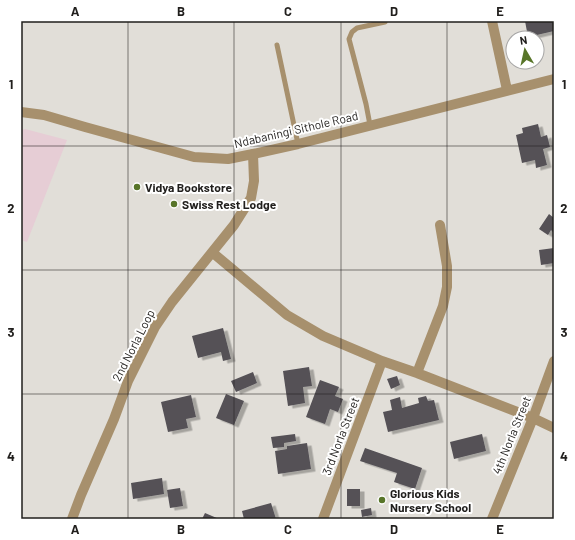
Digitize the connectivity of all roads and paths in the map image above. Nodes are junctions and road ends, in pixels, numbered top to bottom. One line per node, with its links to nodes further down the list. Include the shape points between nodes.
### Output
1 (492, 21): 5 (street)
2 (385, 22): 7 (lane, via 357,28 349,40)
3 (277, 45): 8 (lane)
4 (554, 79): 5 (street, Ndabaningi Sithole Road)
5 (507, 90): 7 (street, Ndabaningi Sithole Road)
6 (21, 112): 9 (street, Ndabaningi Sithole Road, via 44,115 194,157 228,158)
7 (370, 125): 8 (street, Ndabaningi Sithole Road)
8 (298, 144): 9 (street, Ndabaningi Sithole Road)
9 (253, 154): 11 (street, 2nd Norla Loop, via 254,181 251,198)
10 (440, 225): 14 (street, via 447,266 447,287 443,306)
11 (213, 253): 12 (street, via 287,315 323,336); 17 (street, 2nd Norla Loop, via 172,302 155,327 128,381)
12 (382, 361): 14 (street); 18 (street, 3rd Norla Street)
13 (554, 361): 15 (street, 4th Norla Street)
14 (417, 373): 15 (street)
15 (533, 418): 16 (street); 19 (street, 4th Norla Street)
16 (554, 428)
17 (72, 519)
18 (323, 519)
19 (492, 519)

